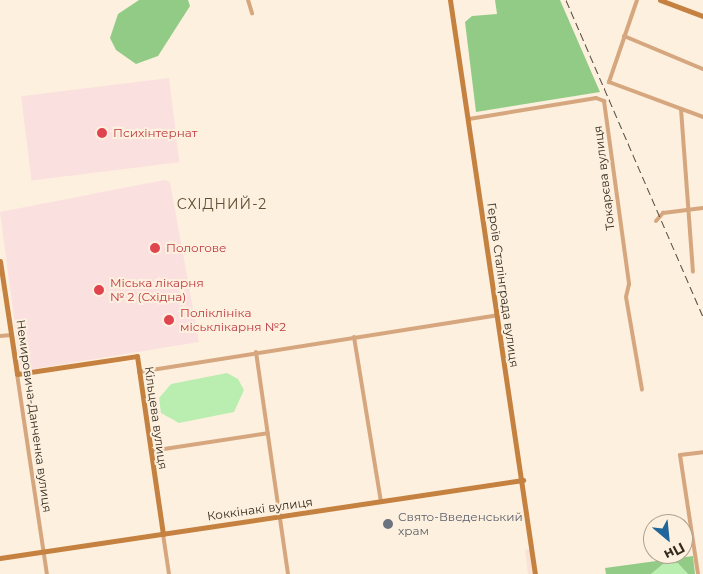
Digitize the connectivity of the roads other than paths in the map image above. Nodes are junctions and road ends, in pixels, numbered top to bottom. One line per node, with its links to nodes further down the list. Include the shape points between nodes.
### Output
1 (248, 0): 5 (street)
2 (450, 0): 11 (street, Героїв Сталінграда вулиця)
3 (637, 0): 7 (street)
4 (660, 0): 6 (street)
5 (252, 13)
6 (703, 16)
7 (624, 36): 8 (street); 9 (street, via 609,82)
8 (703, 69)
9 (681, 109): 10 (street); 12 (street)
10 (703, 117)
11 (469, 119): 18 (street, Героїв Сталінграда вулиця); 25 (street, Токарєва вулиця, via 596,98 604,101 629,284 626,296)
12 (685, 208): 13 (street); 14 (street, via 663,213); 16 (street)
13 (703, 208)
14 (656, 220)
15 (0, 261): 17 (street, Немировича-Данченка вулиця)
16 (693, 272)
17 (2, 283): 19 (street, Немировича-Данченка вулиця)
18 (498, 316): 21 (street); 29 (street, Героїв Сталінграда вулиця)
19 (12, 335): 20 (street); 24 (street, Немировича-Данченка вулиця)
20 (0, 336)
21 (354, 337): 22 (street); 30 (street)
22 (256, 352): 23 (street); 26 (street)
23 (139, 372): 24 (street, Кільцева вулиця, via 137,356); 27 (street, Кільцева вулиця)
24 (17, 374): 33 (street, Немировича-Данченка вулиця)
25 (642, 390)
26 (268, 432): 27 (street); 31 (street)
27 (151, 451): 32 (street, Кільцева вулиця)
28 (703, 452): 39 (street, via 680,456)
29 (523, 480): 30 (street, Коккінакі вулиця); 38 (street, Героїв Сталінграда вулиця)
30 (381, 502): 31 (street, Коккінакі вулиця)
31 (280, 516): 32 (street, Коккінакі вулиця); 37 (street)
32 (163, 534): 33 (street, Коккінакі вулиця); 36 (street, Кільцева вулиця)
33 (44, 552): 34 (street, Коккінакі вулиця); 35 (street, Немировича-Данченка вулиця)
34 (0, 558)
35 (48, 574)
36 (169, 574)
37 (288, 574)
38 (536, 574)
39 (698, 574)

